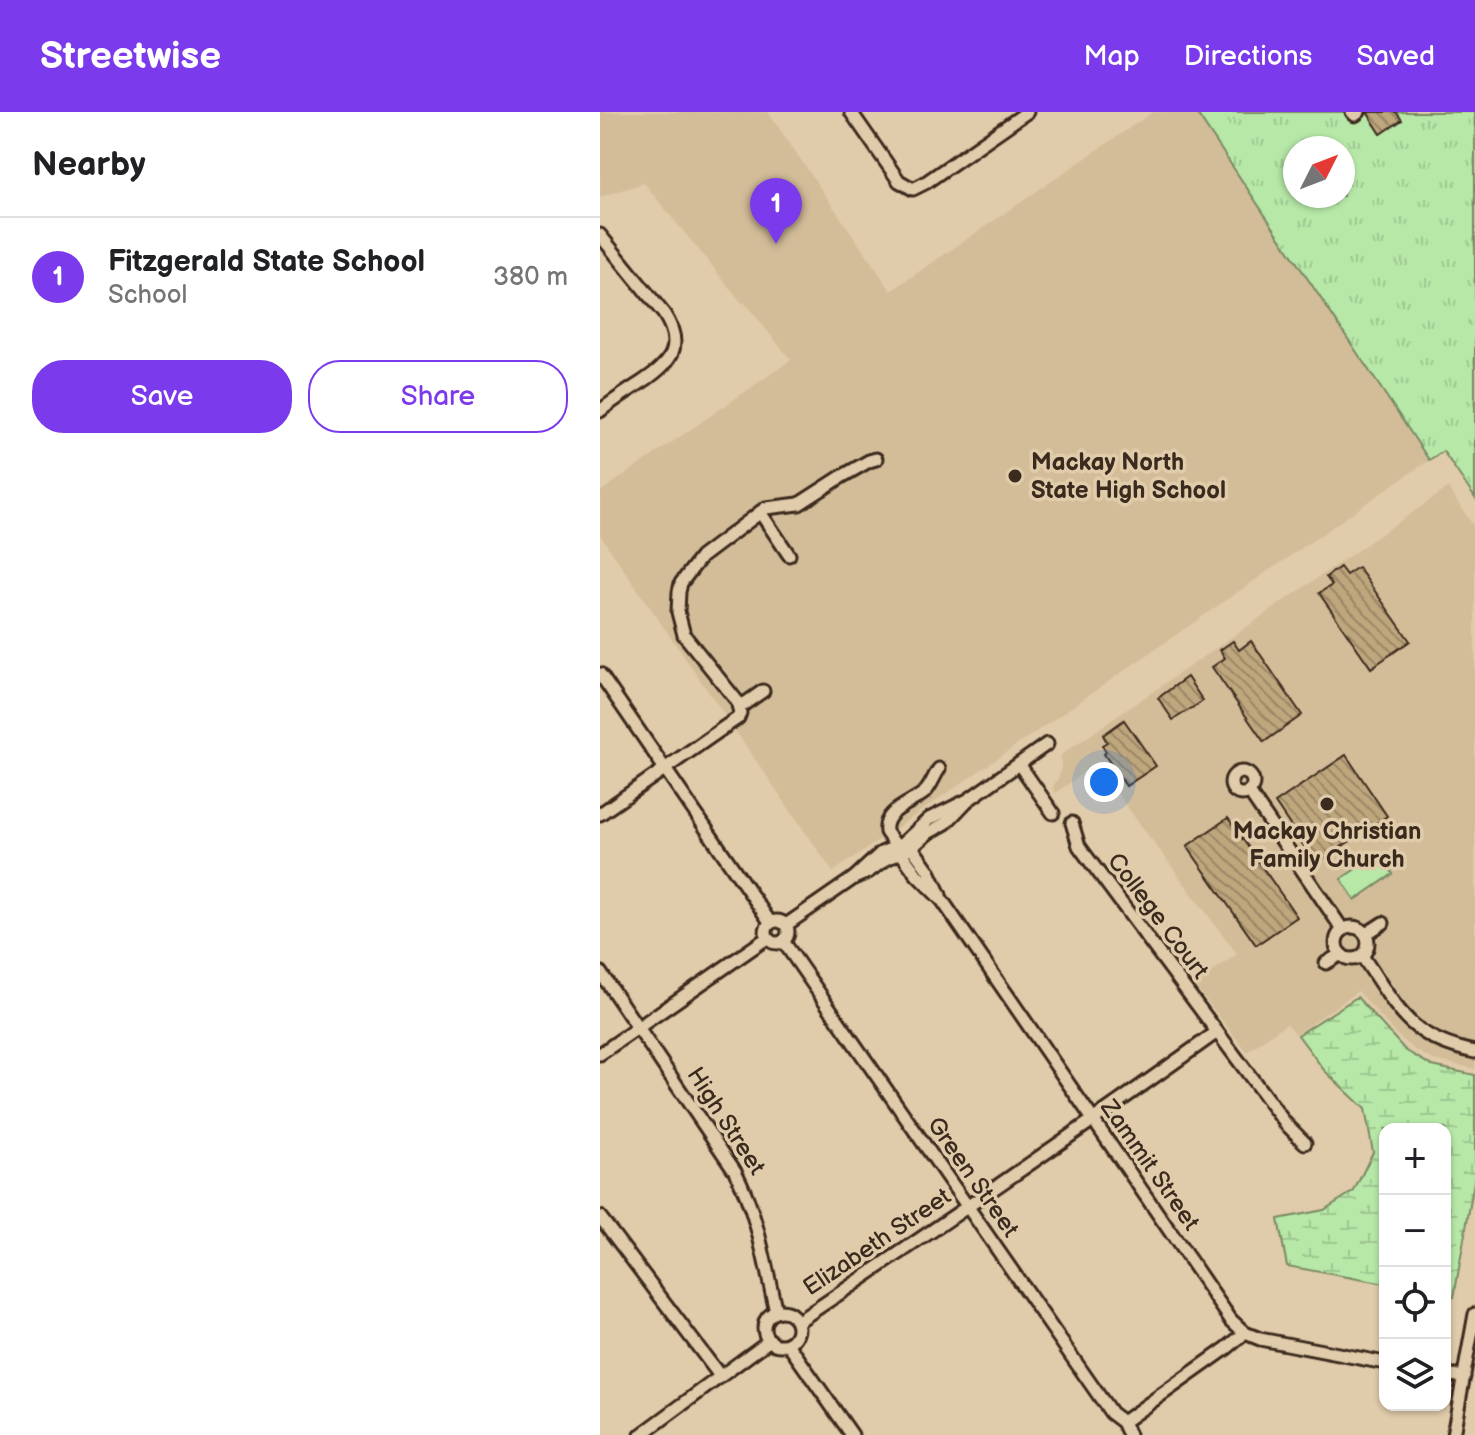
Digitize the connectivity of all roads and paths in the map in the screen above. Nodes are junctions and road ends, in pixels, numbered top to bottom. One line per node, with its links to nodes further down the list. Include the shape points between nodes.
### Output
1 (851, 112): 2 (street, via 899,181 913,189)
2 (1027, 112)
3 (1352, 112): 4 (street)
4 (1359, 112)
5 (600, 235): 6 (street, via 671,325 674,352 666,364)
6 (600, 411)
7 (876, 459): 8 (street, via 799,504)
8 (760, 512): 9 (street); 12 (street, via 701,557 681,583 678,601 684,635)
9 (789, 555)
10 (600, 674): 15 (street)
11 (763, 691): 12 (street)
12 (740, 707): 15 (street, via 738,718)
13 (1047, 744): 14 (street)
14 (1019, 764): 18 (street); 21 (street, via 968,800 946,823)
15 (665, 769): 19 (street); 22 (street)
16 (939, 769): 21 (street, via 926,790 888,819 885,830)
17 (1249, 792): 25 (street)
18 (1053, 813)
19 (600, 814)
20 (1072, 823): 34 (street, College Court, via 1079,846)
21 (904, 846): 24 (street, via 881,853); 37 (street, Zammit Street, via 932,876 942,900)
22 (770, 922): 24 (street); 27 (street)
23 (1383, 923): 26 (street)
24 (786, 925): 28 (street)
25 (1343, 930): 26 (street, via 1354,927); 29 (street, via 1337,940)
26 (1366, 934): 30 (street, via 1368,946)
27 (767, 938): 28 (street, via 776,944); 33 (street)
28 (783, 941): 39 (street, Green Street)
29 (1341, 954): 30 (street, via 1351,959); 31 (street)
30 (1362, 956): 35 (street, via 1416,1028 1442,1043)
31 (1326, 963)
32 (600, 972): 33 (street, High Street)
33 (638, 1028): 36 (street); 41 (street, High Street, via 745,1189)
34 (1217, 1032): 37 (street, Elizabeth Street); 38 (street, College Court)
35 (1475, 1052)
36 (600, 1054)
37 (1093, 1121): 39 (street, Elizabeth Street); 44 (street, Zammit Street)
38 (1305, 1143)
39 (967, 1208): 43 (street, Elizabeth Street); 51 (street, Green Street, via 1111,1413)
40 (600, 1217): 49 (street)
41 (776, 1312): 43 (street, via 787,1312); 45 (street, via 764,1327)
42 (1475, 1314): 50 (street)
43 (797, 1322): 46 (street, via 796,1336)
44 (1245, 1333): 47 (street); 51 (street)
45 (770, 1340): 46 (street); 49 (street)
46 (788, 1344): 53 (street)
47 (1379, 1362)
48 (1451, 1375): 50 (street)
49 (720, 1376): 52 (street)
50 (1464, 1377): 55 (street)
51 (1123, 1422): 54 (street, Green Street)
52 (641, 1435)
53 (852, 1435)
54 (1129, 1435)
55 (1453, 1435)

